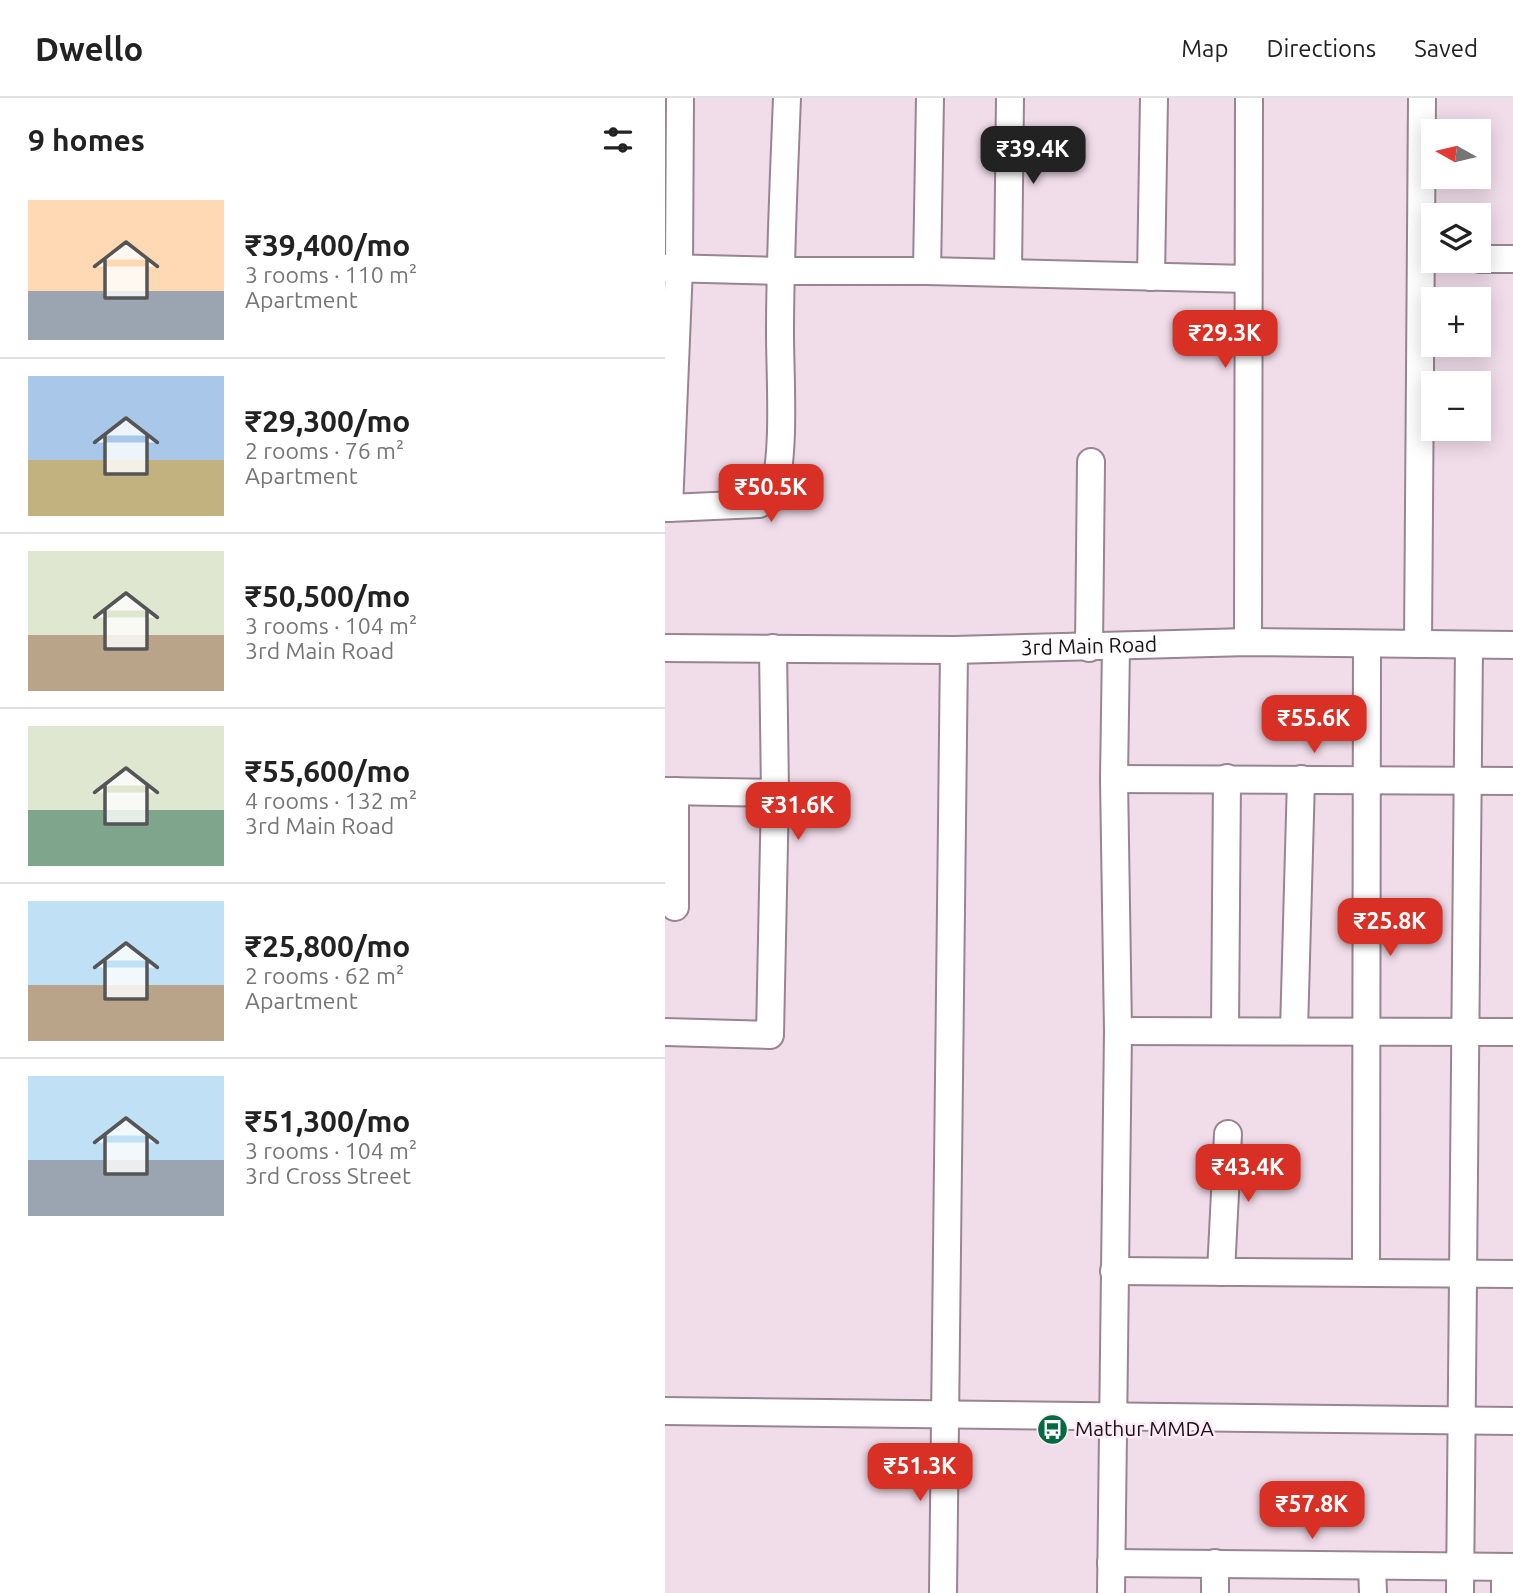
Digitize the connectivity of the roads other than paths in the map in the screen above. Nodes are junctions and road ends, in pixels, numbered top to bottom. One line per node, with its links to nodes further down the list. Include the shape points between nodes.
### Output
1 (680, 98): 11 (street)
2 (787, 98): 12 (street)
3 (930, 98): 13 (street)
4 (1010, 98): 14 (street)
5 (1154, 98): 16 (street)
6 (1249, 98): 17 (street)
7 (1422, 98): 8 (street)
8 (1425, 203)
9 (1491, 259): 10 (street)
10 (1513, 259)
11 (672, 267): 12 (street); 19 (street)
12 (781, 271): 13 (street); 19 (street, via 780,435 772,498 759,504)
13 (927, 271): 14 (street)
14 (1008, 273): 16 (street)
15 (1427, 273): 22 (street)
16 (1151, 277): 17 (street)
17 (1248, 279): 20 (street)
18 (1091, 462): 28 (street)
19 (667, 508)
20 (1248, 642): 21 (street, 3rd Main Road); 25 (street, 3rd Main Road)
21 (1367, 644): 22 (street, 3rd Main Road); 33 (street)
22 (1418, 644): 23 (street, 3rd Main Road)
23 (1469, 645): 24 (street, 3rd Main Road); 34 (street)
24 (1513, 645)
25 (1116, 647): 28 (street, 3rd Main Road); 31 (street)
26 (665, 648): 27 (street, 3rd Main Road)
27 (773, 648): 29 (street, 3rd Main Road); 37 (street)
28 (1089, 648): 29 (street, 3rd Main Road)
29 (954, 650): 53 (street)
30 (1227, 778): 31 (street); 32 (street); 40 (street)
31 (1114, 779): 39 (street)
32 (1301, 779): 33 (street); 41 (street)
33 (1369, 779): 34 (street); 42 (street)
34 (1467, 781): 35 (street); 44 (street)
35 (1513, 781)
36 (670, 791): 37 (street); 38 (street)
37 (775, 793): 43 (street, via 770,1035)
38 (675, 907)
39 (1118, 1031): 40 (street); 47 (street)
40 (1225, 1031): 41 (street)
41 (1294, 1031): 42 (street)
42 (1366, 1031): 44 (street); 49 (street)
43 (665, 1032)
44 (1465, 1032): 45 (street); 50 (street)
45 (1513, 1032)
46 (1228, 1134): 48 (street)
47 (1114, 1271): 48 (street); 54 (street)
48 (1221, 1272): 49 (street)
49 (1366, 1273): 50 (street)
50 (1463, 1274): 51 (street); 55 (street)
51 (1513, 1274)
52 (665, 1411): 53 (street)
53 (945, 1414): 54 (street); 62 (street)
54 (1113, 1415): 55 (street); 57 (street)
55 (1461, 1421): 56 (street); 59 (street)
56 (1513, 1421)
57 (1111, 1563): 58 (street); 63 (street)
58 (1215, 1563): 60 (street); 64 (street)
59 (1460, 1565): 60 (street); 61 (street); 66 (street)
60 (1373, 1566): 65 (street)
61 (1509, 1567): 67 (street)
62 (943, 1593)
63 (1111, 1593)
64 (1215, 1593)
65 (1373, 1593)
66 (1460, 1593)
67 (1504, 1593)

